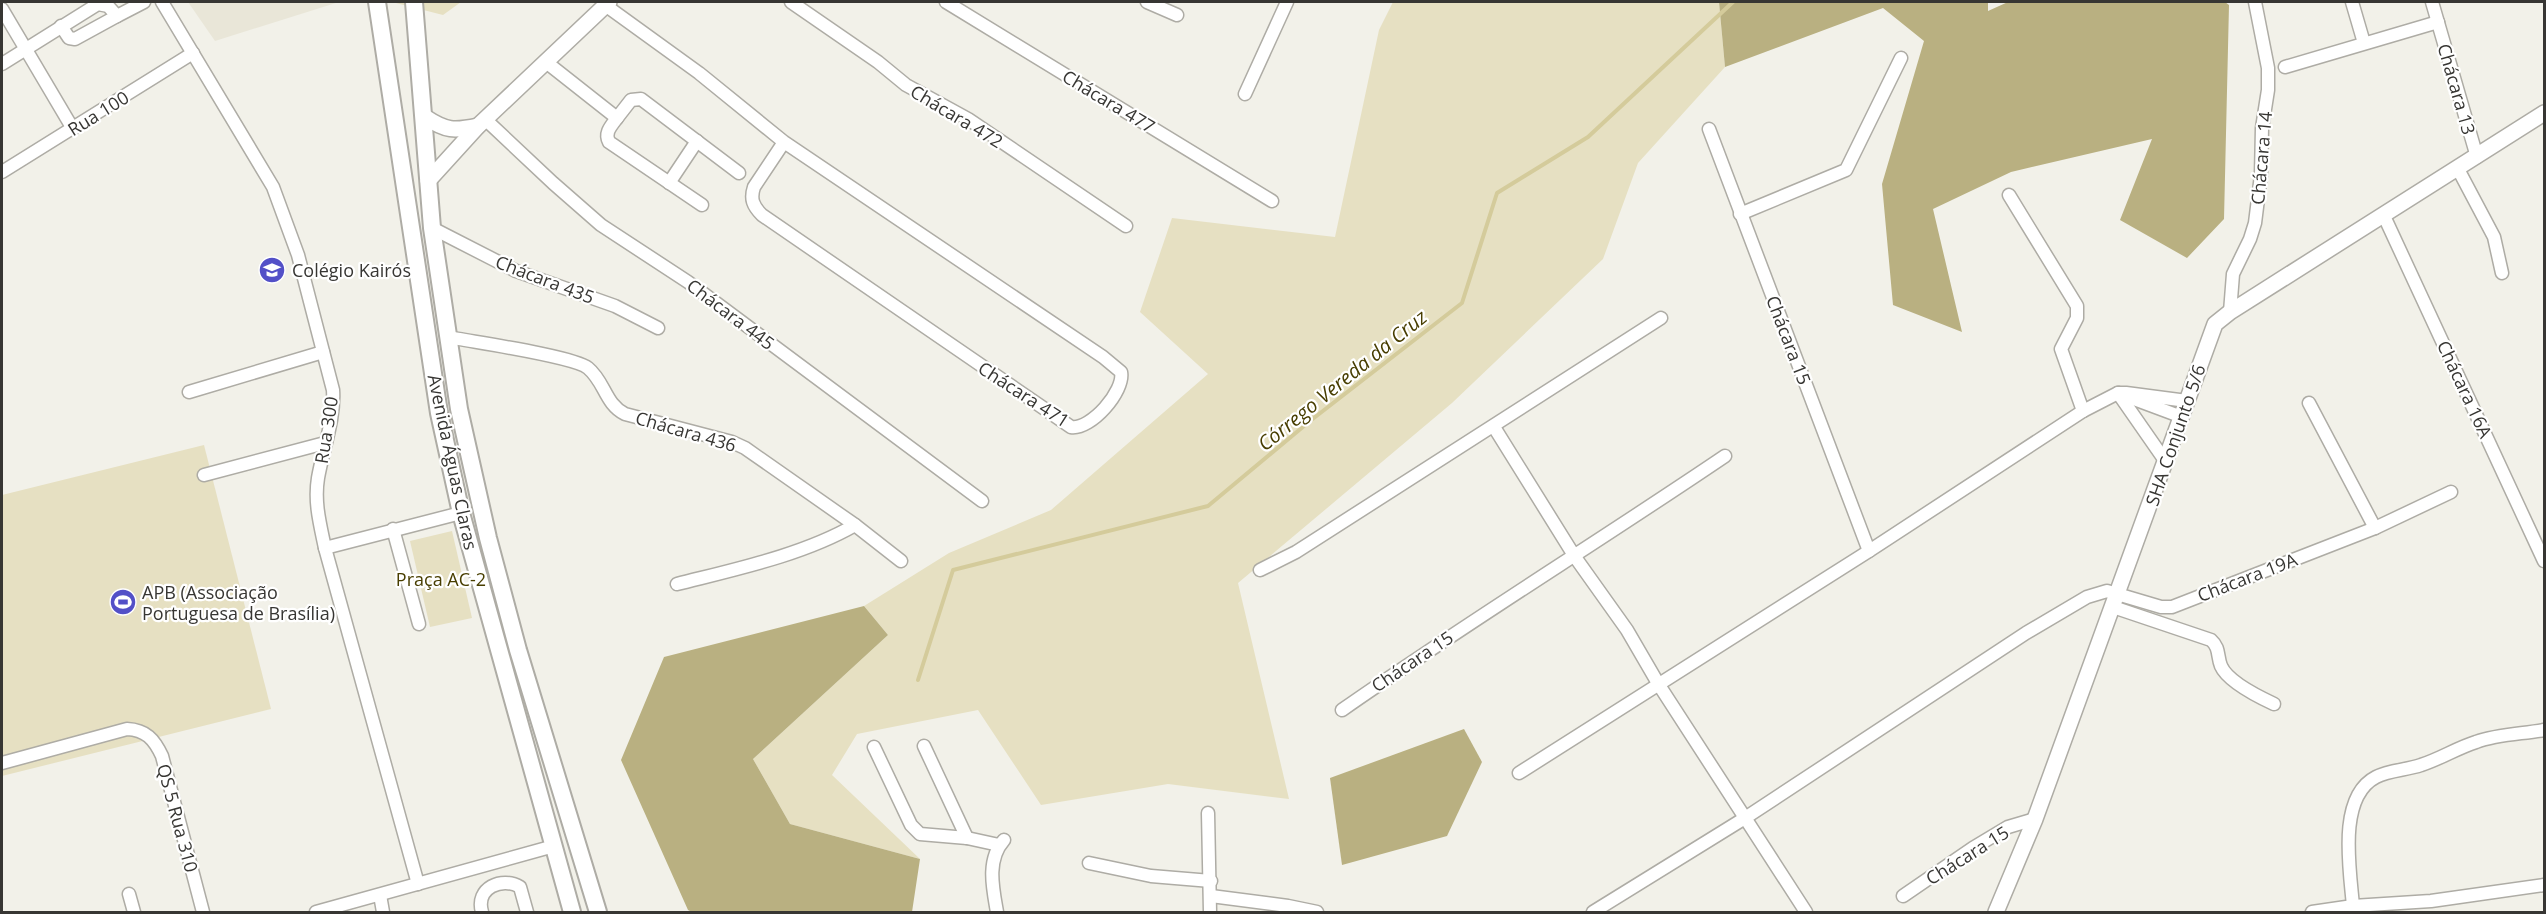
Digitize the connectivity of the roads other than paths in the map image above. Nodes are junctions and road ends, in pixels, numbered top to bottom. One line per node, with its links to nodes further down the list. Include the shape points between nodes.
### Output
1 (144, 2): 15 (street)
2 (162, 2): 20 (street, Rua 300)
3 (377, 2): 35 (main road, Avenida Águas Claras)
4 (414, 2): 27 (main road, Avenida Águas Claras)
5 (791, 2): 46 (street, Chácara 472, via 906,85 968,119)
6 (946, 2): 42 (street, Chácara 477)
7 (1147, 2): 14 (street)
8 (1287, 2): 25 (street)
9 (2255, 2): 49 (street, Chácara 14, via 2268,68 2268,90 2255,223 2233,274)
10 (2352, 2): 18 (street)
11 (2432, 2): 16 (street, Chácara 13)
12 (607, 3): 22 (street); 33 (street, Chácara 471)
13 (2, 9): 19 (street)
14 (1177, 15)
15 (117, 16): 17 (street, via 102,3); 17 (street, via 75,39 69,38)
16 (2438, 22): 18 (street, Chácara 13); 34 (street, Chácara 13)
17 (61, 26): 19 (street)
18 (2364, 44): 24 (street, Chácara 13)
19 (24, 49): 23 (street); 30 (street)
20 (193, 53): 30 (street, Rua 100); 53 (street, Rua 300, via 273,187 298,255)
21 (1901, 58): 44 (street, via 1846,170)
22 (546, 62): 28 (street); 29 (street)
23 (2, 63)
24 (2285, 67)
25 (1245, 94)
26 (2544, 113): 34 (street, SHA Conjunto 5/6)
27 (425, 117): 29 (street, via 440,128 457,130); 39 (main road, Avenida Águas Claras)
28 (617, 118): 32 (street, via 631,100 641,99); 40 (street, via 608,132 609,142)
29 (482, 123): 39 (street); 68 (street, Chácara 445, via 606,229 658,260)
30 (73, 129): 37 (street, Rua 100)
31 (1709, 129): 44 (street, Chácara 15)
32 (697, 141): 38 (street); 40 (street)
33 (784, 142): 33 (street, Chácara 471, via 1103,357 1121,372 1117,392 1093,419 1081,427 1071,427 762,215 752,203 754,187)
34 (2477, 157): 36 (street, SHA Conjunto 5/6)
35 (402, 167): 39 (main road, via 413,180); 60 (main road, Avenida Águas Claras)
36 (2458, 169): 45 (street, SHA Conjunto 5/6); 48 (street, via 2494,237)
37 (2, 172)
38 (739, 173)
39 (428, 181): 47 (main road, Avenida Águas Claras)
40 (669, 183): 43 (street)
41 (2008, 195): 59 (street, via 2077,306 2077,318 2061,349)
42 (1272, 201)
43 (702, 204)
44 (1740, 214): 74 (street, Chácara 15)
45 (2384, 216): 49 (street, SHA Conjunto 5/6); 77 (street, Chácara 16A)
46 (1126, 226)
47 (432, 228): 51 (street, Chácara 435, via 516,271 615,306); 52 (main road, Avenida Águas Claras)
48 (2502, 273)
49 (2230, 312): 56 (street, SHA Conjunto 5/6, via 2211,332)
50 (1661, 318): 62 (street)
51 (658, 328)
52 (448, 337): 58 (main road, Avenida Águas Claras); 70 (street, Chácara 436, via 579,363 588,368 616,410 745,448)
53 (323, 352): 54 (street); 63 (street, Rua 300, via 334,403)
54 (189, 392)
55 (2118, 393): 56 (street); 59 (street); 61 (street); 65 (street)
56 (2187, 401): 61 (street, SHA Conjunto 5/6)
57 (2309, 403): 71 (street)
58 (459, 409): 60 (main road); 113 (main road, Avenida Águas Claras, via 518,650)
59 (2083, 411): 74 (street)
60 (439, 413): 69 (main road, Avenida Águas Claras)
61 (2181, 417): 65 (street, SHA Conjunto 5/6)
62 (1494, 427): 75 (street); 78 (street, via 1296,552)
63 (325, 443): 66 (street); 73 (street, Rua 300, via 316,506)
64 (1725, 456): 75 (street, Chácara 15)
65 (2166, 462): 80 (street, SHA Conjunto 5/6)
66 (204, 475)
67 (2451, 492): 71 (street, Chácara 19A)
68 (982, 501)
69 (461, 513): 72 (street); 94 (main road, Avenida Águas Claras)
70 (855, 525): 76 (street, Chácara 436); 79 (street, via 768,560)
71 (2375, 528): 80 (street, Chácara 19A, via 2172,607)
72 (393, 529): 73 (street); 81 (street)
73 (325, 548): 98 (street, Rua 300)
74 (1869, 551): 82 (street)
75 (1575, 557): 82 (street, via 1627,630); 84 (street, Chácara 15, via 1450,635)
76 (901, 561)
77 (2544, 561)
78 (1260, 570)
79 (677, 584)
80 (2116, 600): 83 (street, via 2211,640 2224,670 2244,689); 91 (street, via 2101,592 2066,608); 92 (street, SHA Conjunto 5/6)
81 (419, 624)
82 (1659, 685): 89 (street); 91 (street)
83 (2274, 704)
84 (1342, 710)
85 (2544, 730): 105 (street, via 2475,742 2421,765 2371,780 2354,801 2351,823)
86 (924, 746): 93 (street)
87 (874, 747): 93 (street, via 920,834)
88 (2, 764): 107 (street, QS 5 Rua 310, via 127,729 149,736 162,756)
89 (1519, 773)
90 (1208, 813): 97 (street)
91 (1745, 818): 117 (street); 118 (street)
92 (2035, 819): 104 (street, Chácara 15, via 2008,827); 119 (street, SHA Conjunto 5/6)
93 (968, 838): 114 (street, via 1002,842 992,865)
94 (554, 846): 96 (street); 112 (main road, Avenida Águas Claras)
95 (1089, 863): 97 (street, via 1151,876)
96 (490, 865): 98 (street); 100 (street)
97 (1211, 881): 103 (street)
98 (418, 884): 102 (street)
99 (2544, 885): 105 (street, via 2432,901)
100 (496, 886): 110 (street, via 481,896); 111 (street, via 520,887)
101 (129, 894): 106 (street)
102 (380, 895): 108 (street); 109 (street)
103 (1211, 896): 115 (street); 116 (street)
104 (1903, 896)
105 (2354, 906): 120 (street)
106 (134, 912)
107 (202, 912)
108 (316, 912)
109 (383, 912)
110 (482, 912)
111 (527, 912)
112 (572, 912)
113 (598, 912)
114 (997, 912)
115 (1210, 912)
116 (1317, 912)
117 (1593, 912)
118 (1806, 912)
119 (1996, 912)
120 (2312, 912)

